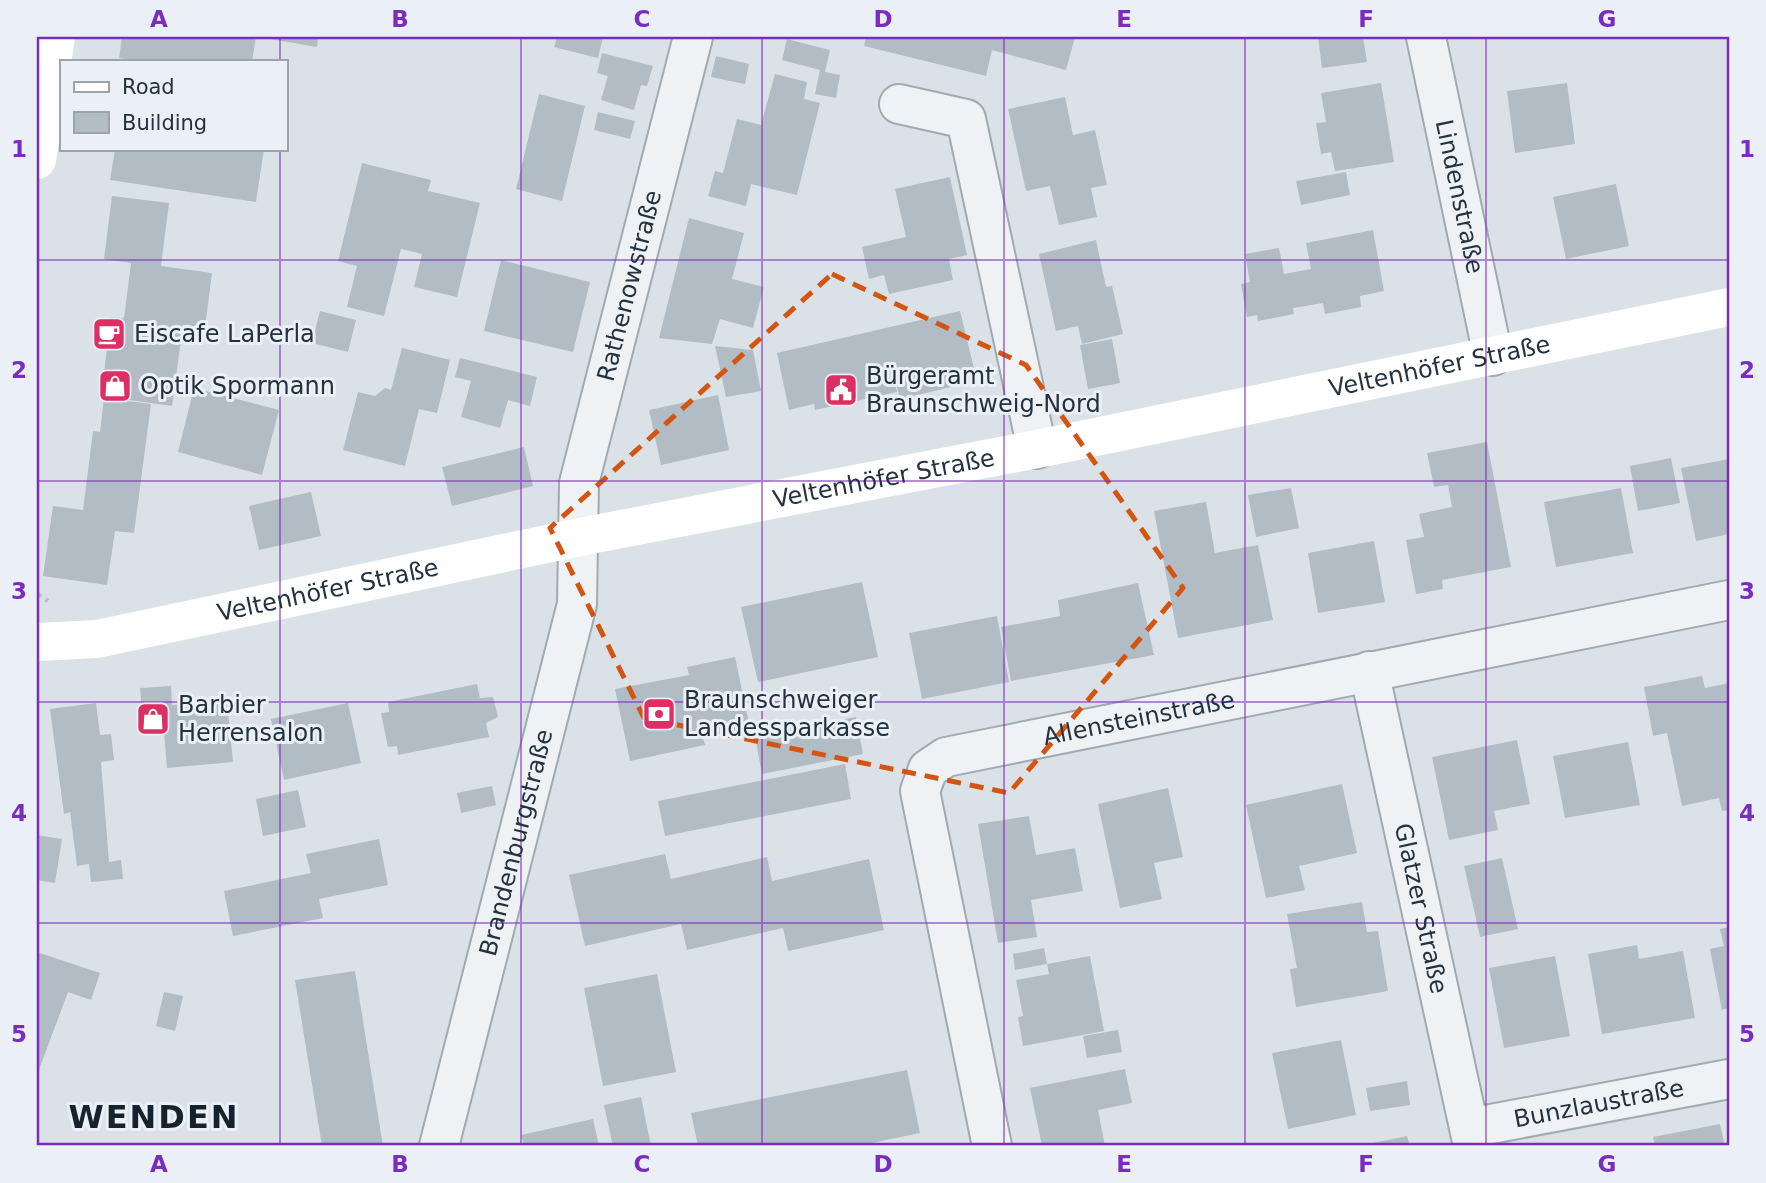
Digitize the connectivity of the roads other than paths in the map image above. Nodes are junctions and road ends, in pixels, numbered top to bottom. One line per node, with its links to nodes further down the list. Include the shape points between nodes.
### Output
1 (56, 37): 4 (street)
2 (693, 37): 10 (street, Rathenowstraße, via 579,484)
3 (1426, 37): 8 (street, Lindenstraße)
4 (43, 86): 6 (street)
5 (899, 104): 9 (street, via 966,119)
6 (37, 160)
7 (1729, 307): 8 (street, Veltenhöfer Straße)
8 (1493, 356): 9 (street, Veltenhöfer Straße)
9 (1037, 449): 10 (street, Veltenhöfer Straße)
10 (580, 537): 12 (street, Veltenhöfer Straße, via 97,639); 16 (street, Brandenburgstraße, via 577,604)
11 (1729, 600): 13 (street, Allensteinstraße)
12 (37, 642)
13 (1369, 671): 15 (street, Glatzer Straße); 17 (street, Allensteinstraße, via 946,757 928,769 920,791)
14 (1729, 1079): 15 (street, Bunzlaustraße)
15 (1471, 1137)
16 (439, 1146)
17 (992, 1146)

